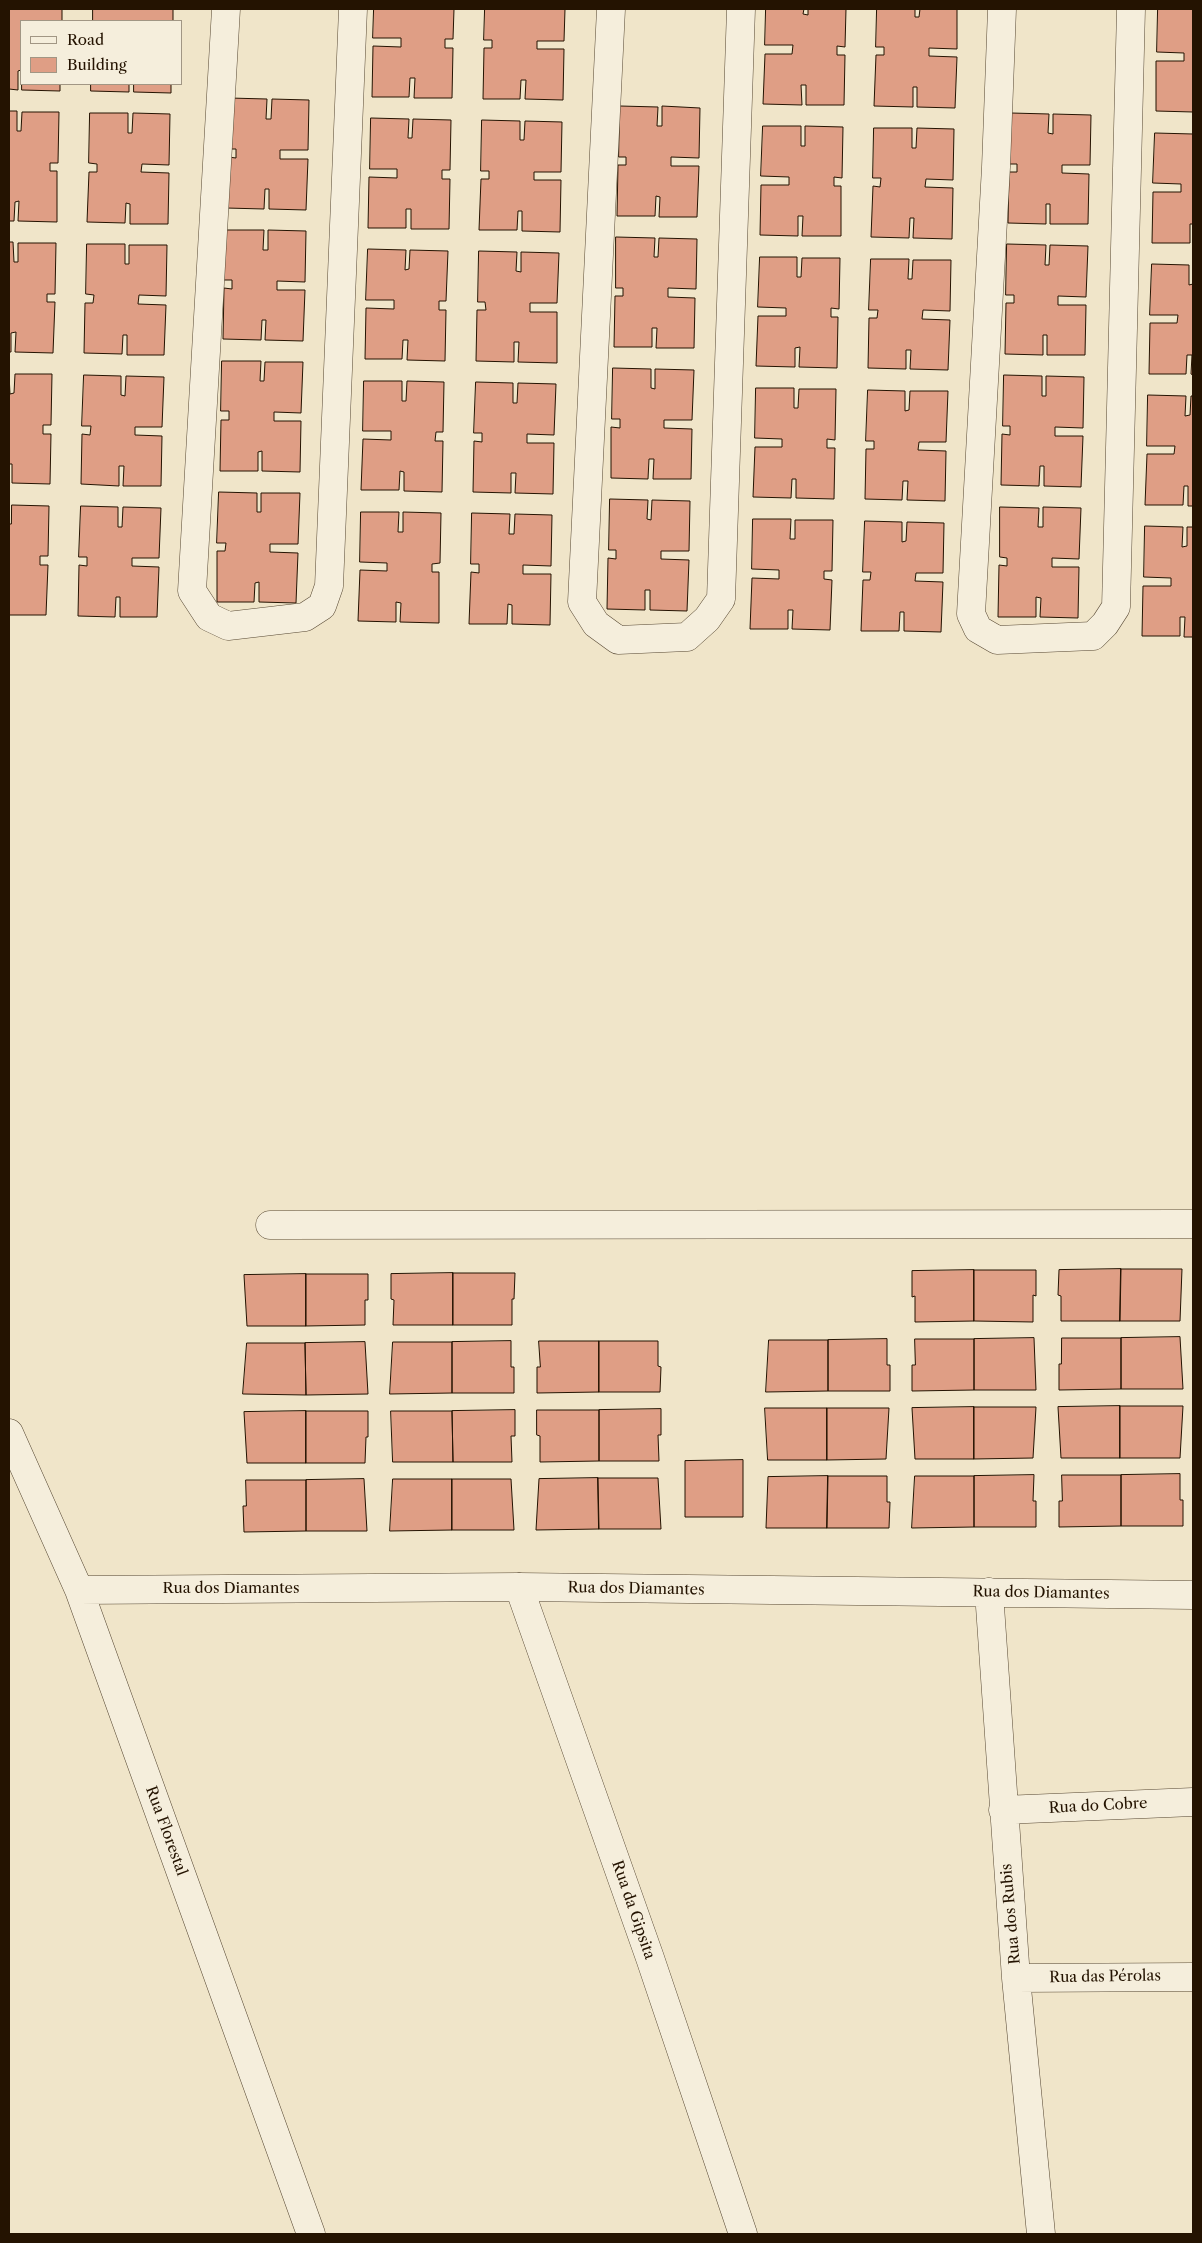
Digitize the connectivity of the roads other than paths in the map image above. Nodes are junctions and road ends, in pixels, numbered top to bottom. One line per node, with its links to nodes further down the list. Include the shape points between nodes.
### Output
1 (226, 9): 2 (street, via 192,591 209,617 228,626 305,617 322,606 329,586)
2 (352, 9)
3 (611, 9): 4 (street, via 582,602 596,624 618,640 687,637 707,619 721,599)
4 (741, 9)
5 (1002, 9): 6 (street, via 972,614 978,629 997,640 1093,636 1116,607)
6 (1131, 9)
7 (1193, 1224): 8 (street)
8 (270, 1225)
9 (9, 1433): 11 (street, Rua Florestal)
10 (519, 1587): 11 (street, Rua dos Diamantes); 12 (street, Rua dos Diamantes); 19 (street, Rua da Gipsita)
11 (79, 1590): 18 (street, Rua Florestal)
12 (989, 1592): 13 (street, Rua dos Diamantes); 15 (street, Rua dos Rubis)
13 (1193, 1595)
14 (1193, 1802): 15 (street, Rua do Cobre)
15 (1003, 1810): 17 (street, Rua dos Rubis)
16 (1193, 1976): 17 (street, Rua das Pérolas)
17 (1016, 1978): 20 (street, Rua dos Rubis)
18 (311, 2234)
19 (743, 2234)
20 (1041, 2234)

